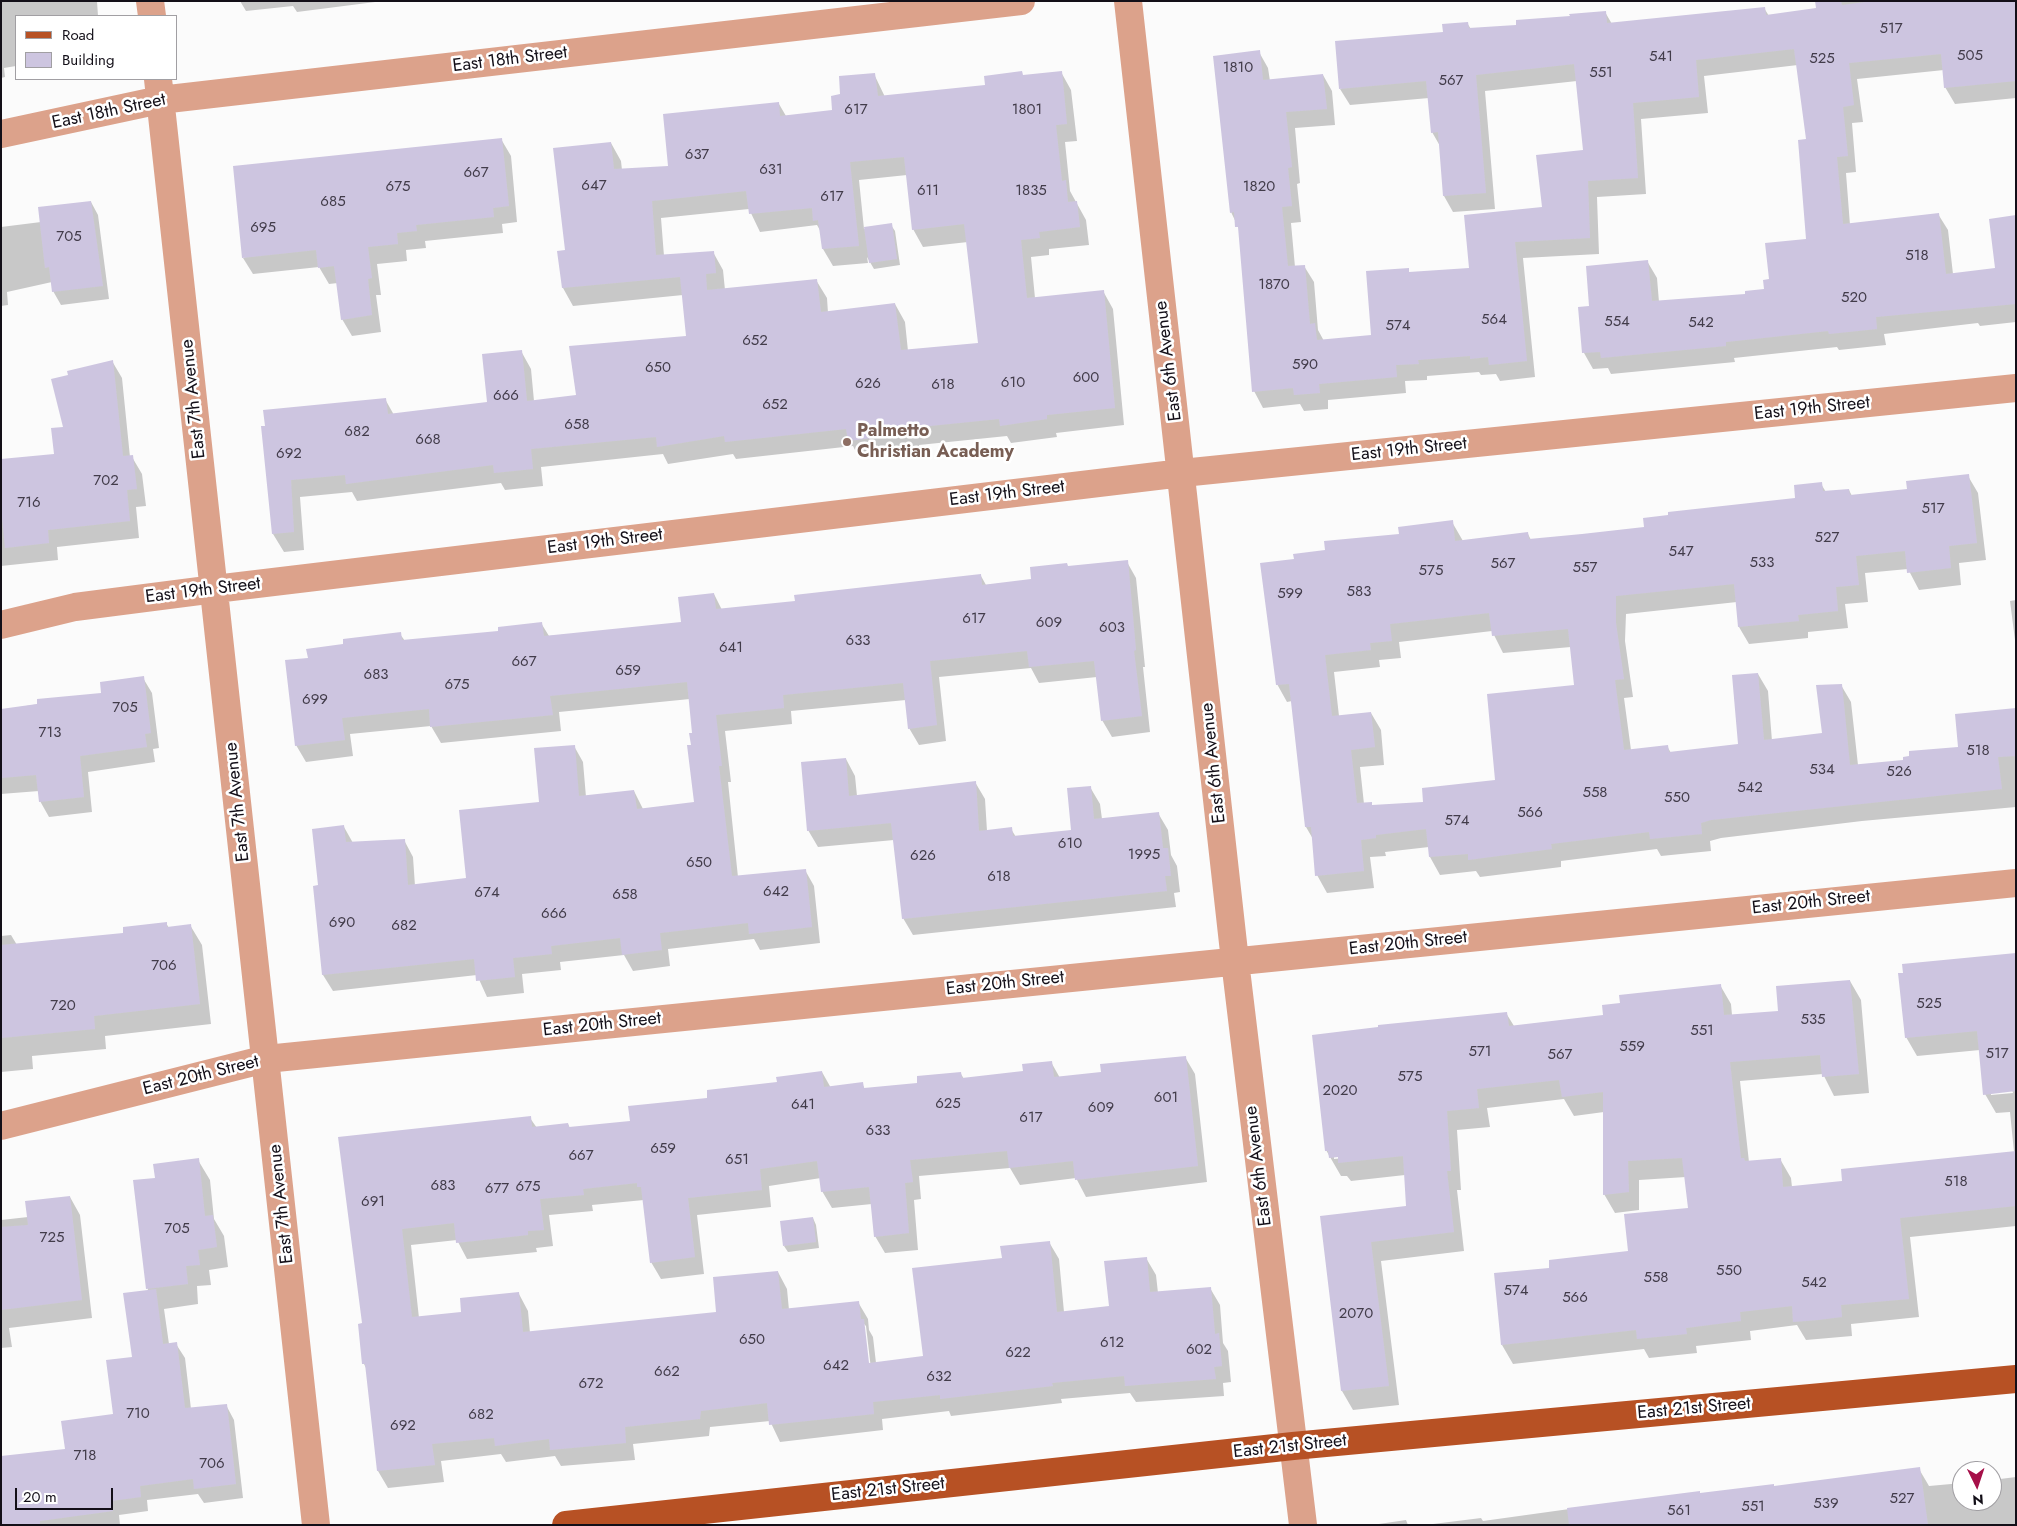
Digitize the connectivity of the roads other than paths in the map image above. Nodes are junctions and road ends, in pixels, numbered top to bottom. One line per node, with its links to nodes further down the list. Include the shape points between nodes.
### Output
1 (150, 1): 4 (street)
2 (1021, 1): 5 (street, East 18th Street)
3 (1128, 1): 8 (street, East 6th Avenue)
4 (152, 15)
5 (159, 89): 6 (street, East 18th Street); 9 (street, East 7th Avenue)
6 (1, 134)
7 (2016, 388): 8 (street, East 19th Street)
8 (1182, 473): 9 (street, East 19th Street); 12 (street, East 6th Avenue)
9 (215, 589): 10 (street, East 19th Street, via 75,607); 13 (street, East 7th Avenue)
10 (1, 625)
11 (2016, 883): 12 (street, East 20th Street)
12 (1235, 961): 13 (street, East 20th Street); 16 (street, East 6th Avenue)
13 (266, 1060): 14 (street, East 20th Street); 17 (street, East 7th Avenue)
14 (1, 1126)
15 (2016, 1379): 16 (main road, East 21st Street)
16 (1293, 1446): 18 (main road, East 21st Street); 19 (street, East 6th Avenue)
17 (316, 1525)
18 (566, 1525)
19 (1303, 1525)

